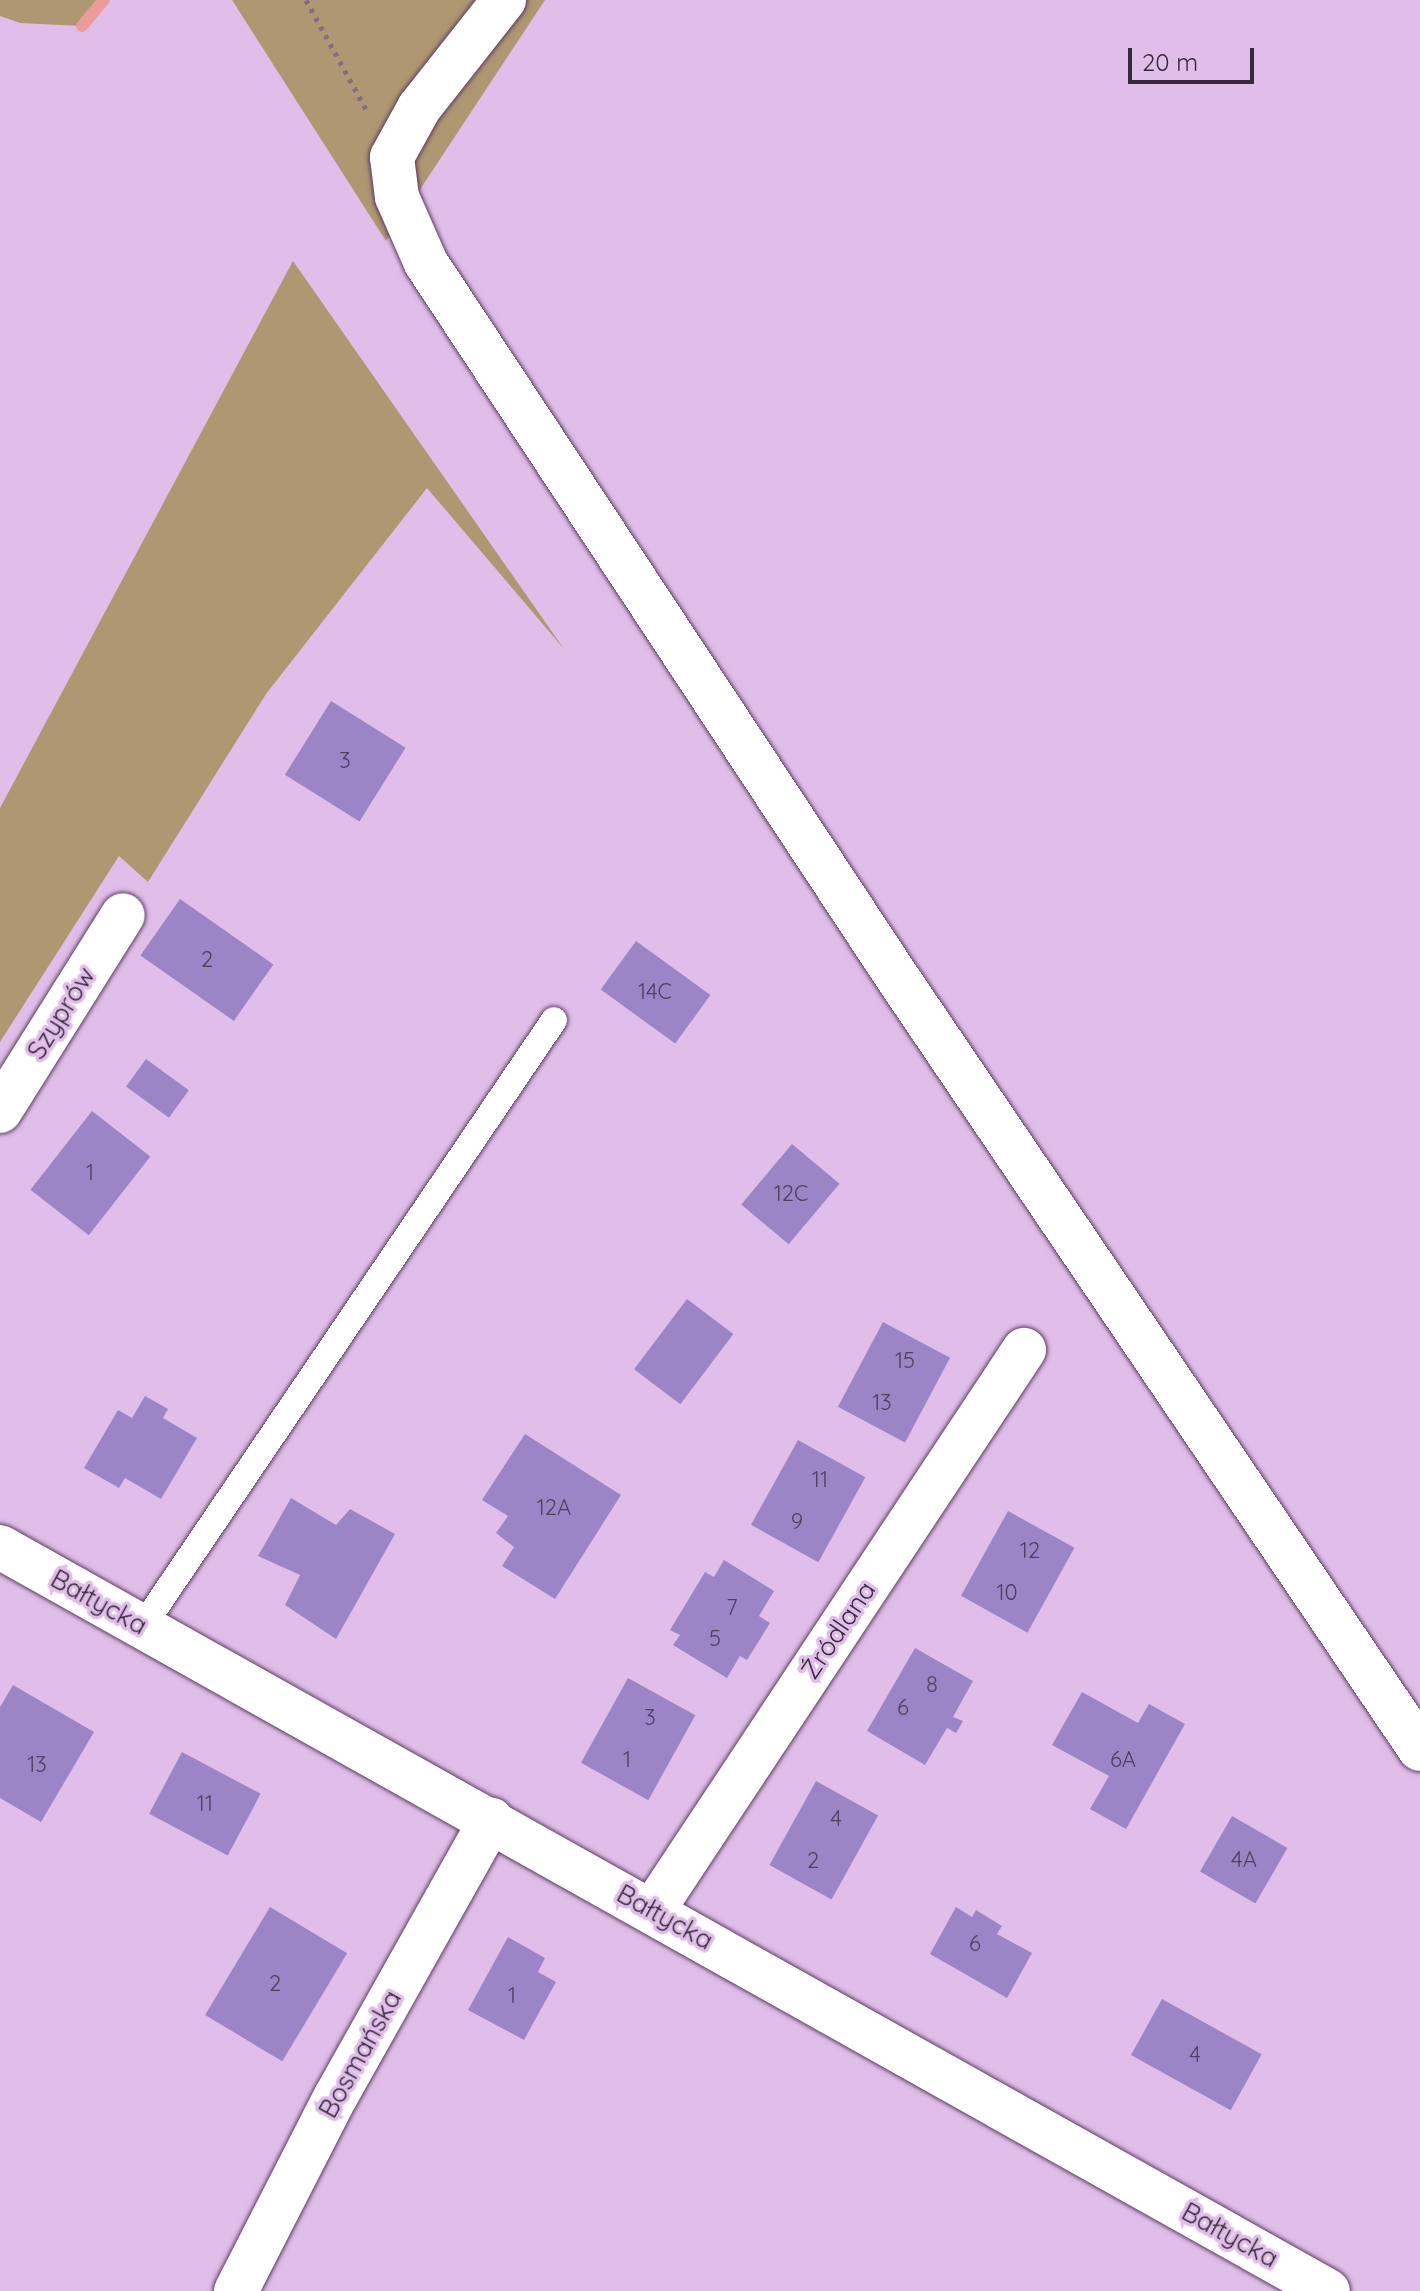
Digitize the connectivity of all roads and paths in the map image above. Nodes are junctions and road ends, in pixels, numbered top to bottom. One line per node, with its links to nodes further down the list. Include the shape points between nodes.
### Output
1 (306, 0): 3 (path)
2 (504, 0): 3 (street, via 419,108)
3 (392, 157): 10 (street, via 390,176 426,263 895,974)
4 (123, 915): 6 (street, Szyprów)
5 (554, 1020): 9 (lane)
6 (0, 1111)
7 (1024, 1350): 12 (street, Źródlana)
8 (0, 1547): 9 (street, Bałtycka)
9 (143, 1626): 11 (street, Bałtycka)
10 (1420, 1749)
11 (491, 1820): 12 (street, Bałtycka); 13 (street, Bosmańska, via 336,2096)
12 (653, 1910): 14 (street, Bałtycka)
13 (236, 2291)
14 (1328, 2291)

